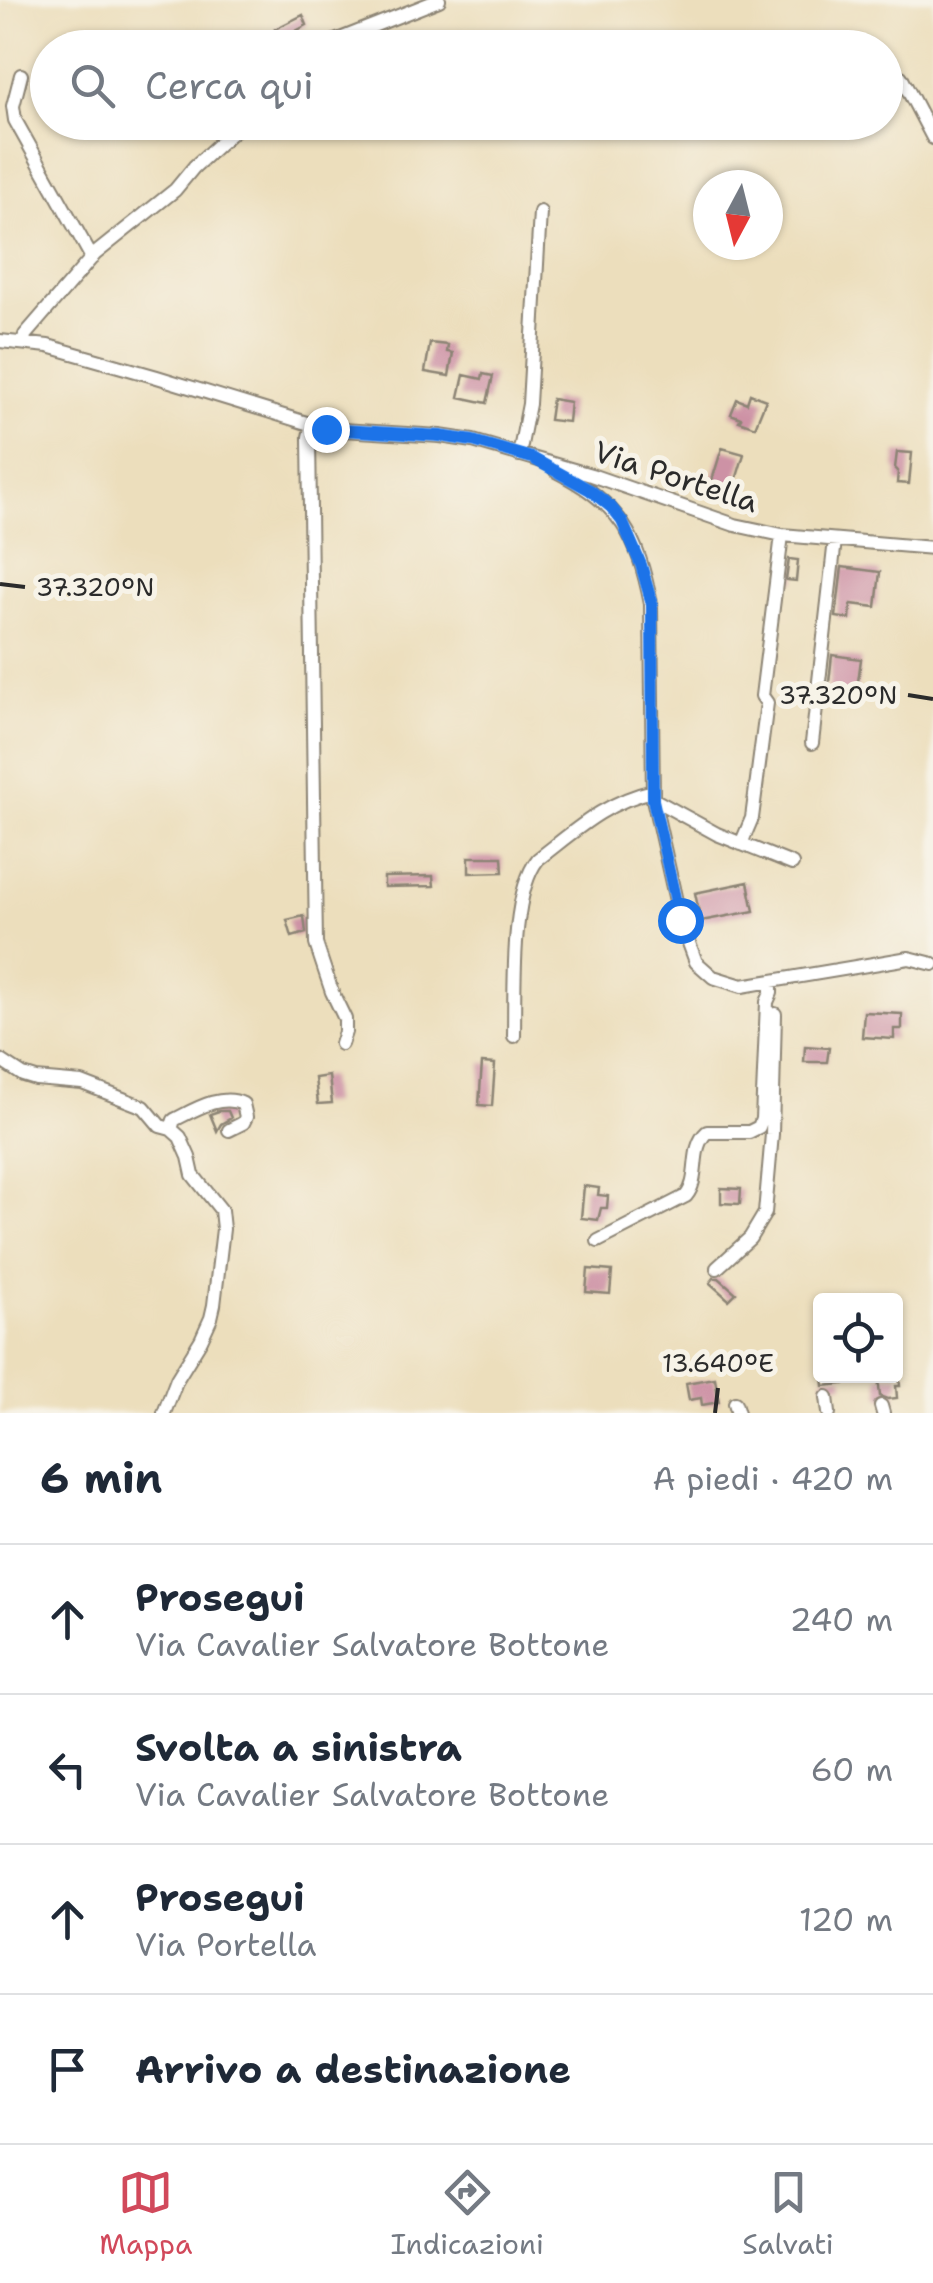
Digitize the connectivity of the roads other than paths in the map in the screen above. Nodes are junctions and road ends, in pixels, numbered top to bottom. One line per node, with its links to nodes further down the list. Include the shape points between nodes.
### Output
1 (439, 0): 2 (street)
2 (364, 30)
3 (21, 75): 8 (street, via 15,120)
4 (903, 81): 5 (street)
5 (933, 138)
6 (223, 140): 8 (street)
7 (540, 212): 12 (street)
8 (92, 258): 10 (street)
9 (0, 341): 10 (street, Via Portella)
10 (24, 343): 11 (street, Via Portella)
11 (312, 424): 12 (street, Via Portella, via 473,441); 25 (street, via 316,944 345,1019)
12 (526, 457): 13 (street, Via Portella); 14 (street)
13 (623, 486): 14 (street); 15 (street, Via Portella)
14 (611, 507): 19 (street, via 636,550 652,604)
15 (782, 536): 16 (street, Via Portella); 20 (street, via 752,818)
16 (835, 540): 17 (street, Via Portella); 18 (street)
17 (933, 548)
18 (812, 743)
19 (653, 795): 20 (street); 23 (street, via 680,920 696,962 733,985); 24 (street, via 628,797 598,813 532,868 518,922)
20 (740, 844): 21 (street)
21 (792, 864)
22 (933, 964): 23 (street, via 909,958)
23 (771, 988): 29 (street, via 759,1127 703,1134 686,1196); 30 (street, via 776,1002 765,1212 750,1238)
24 (514, 1036)
25 (341, 1044)
26 (0, 1060): 27 (street, via 22,1075 120,1096)
27 (171, 1129): 28 (street, via 174,1120 228,1099 242,1104 246,1118); 32 (street, via 184,1144 198,1184 220,1210 223,1229 211,1318)
28 (229, 1130)
29 (598, 1241)
30 (716, 1268)
31 (827, 1397): 33 (street)
32 (164, 1413)
33 (829, 1413)

